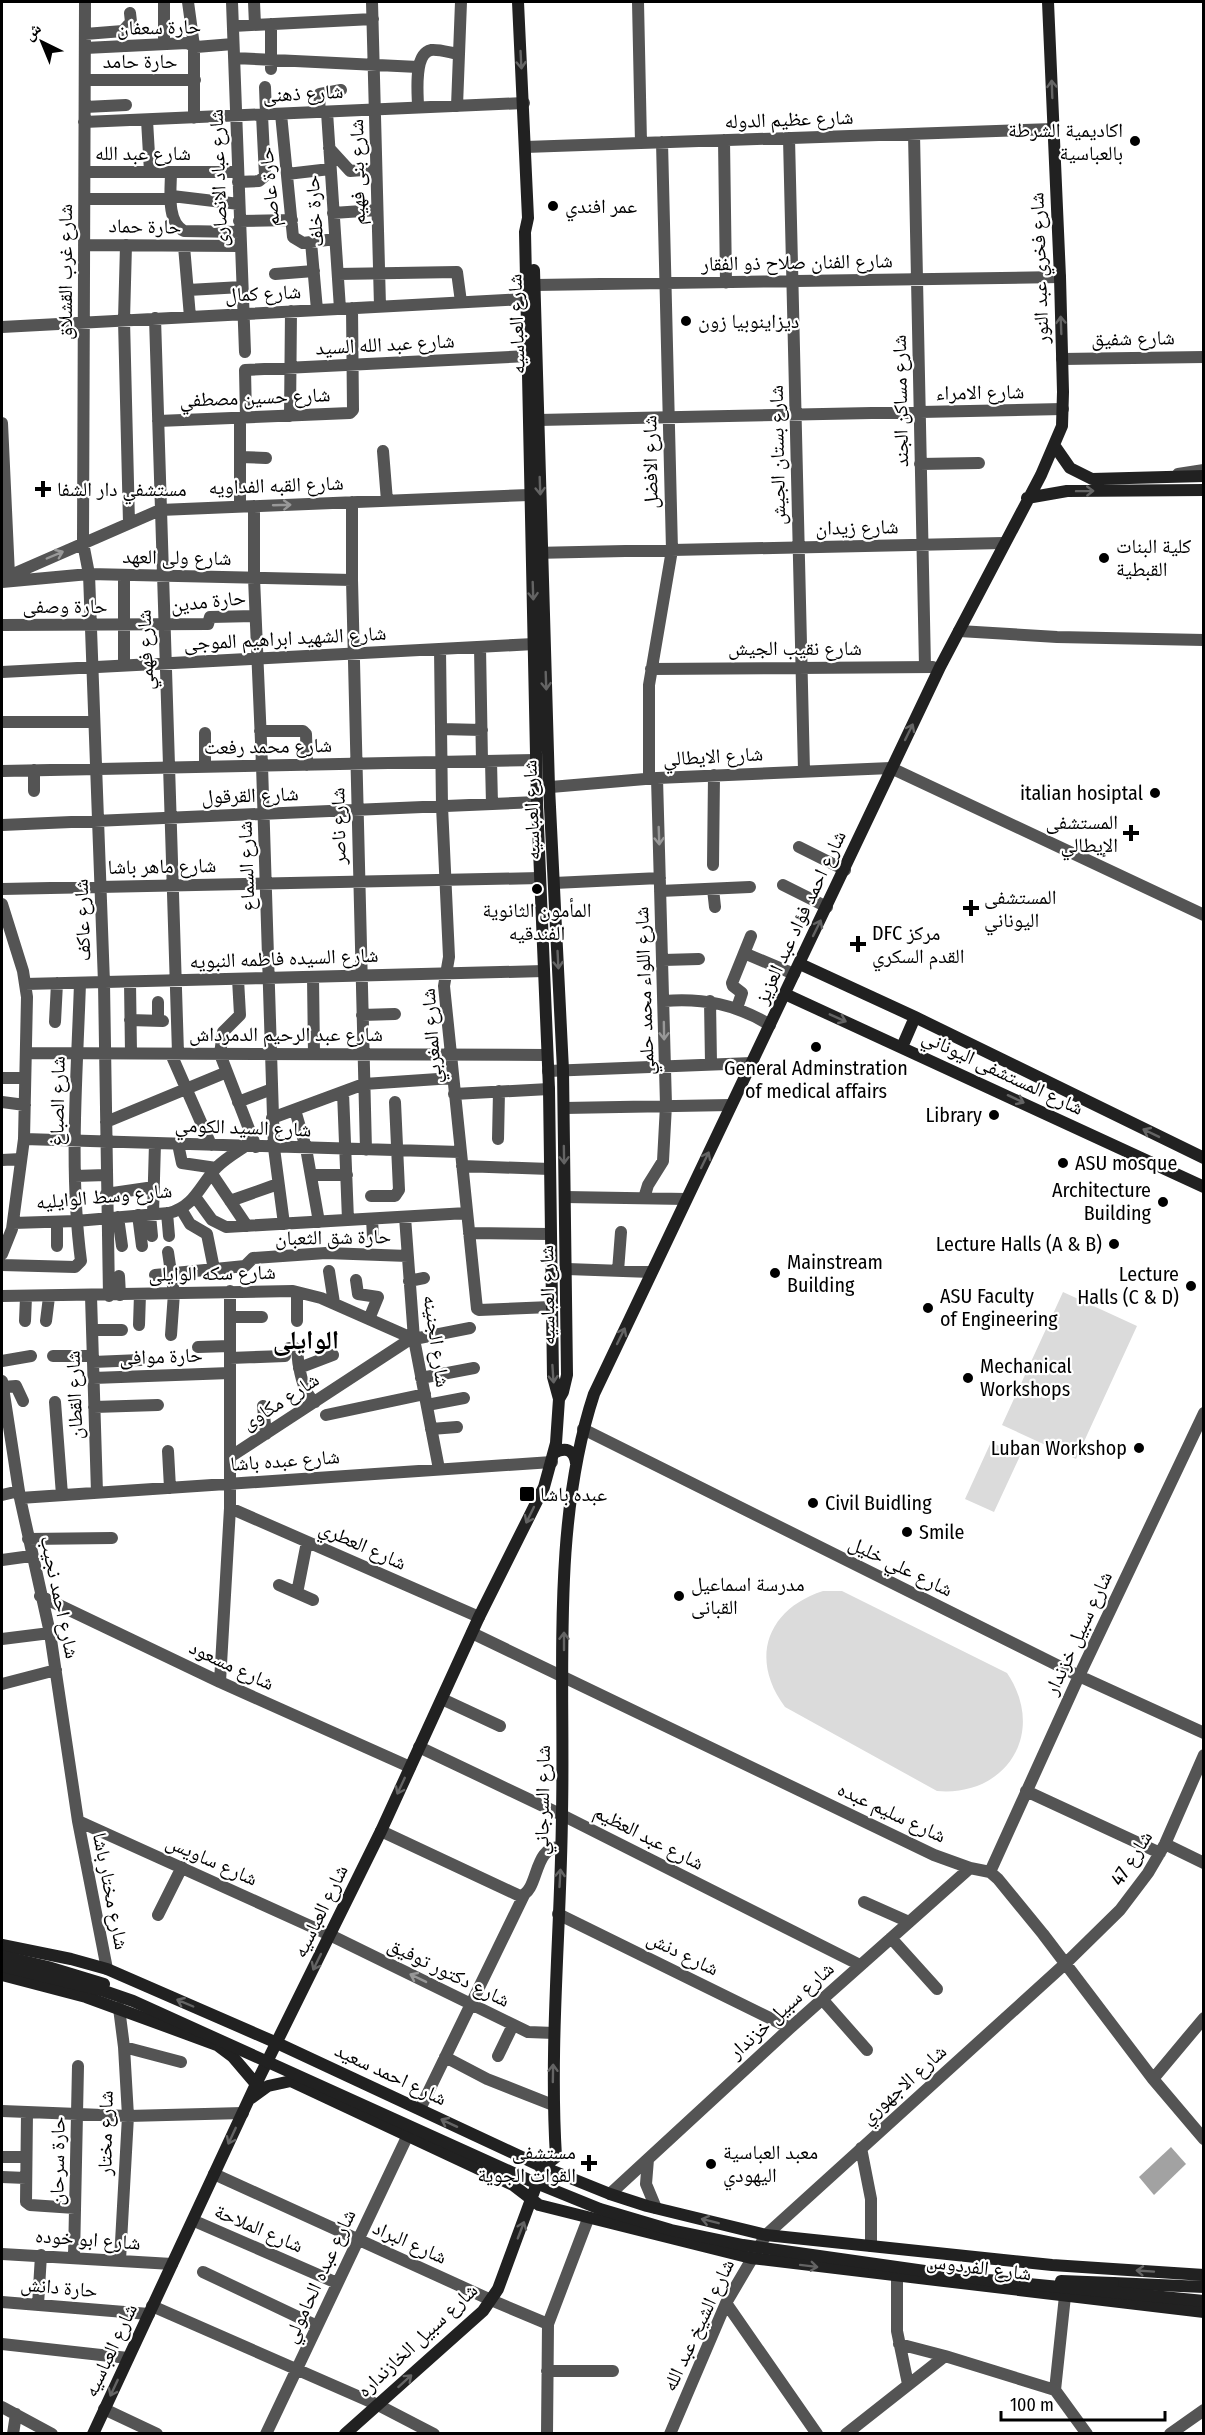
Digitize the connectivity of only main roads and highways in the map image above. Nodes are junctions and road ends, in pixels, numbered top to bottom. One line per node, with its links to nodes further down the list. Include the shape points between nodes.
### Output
1 (518, 2): 3 (main road, شارع العباسيه, one-way to 3)
2 (1048, 2): 4 (main road, شارع فخري عبد النور, one-way to 2)
3 (528, 218): 9 (main road, شارع العباسيه, one-way to 9, via 535,285); 9 (main road, شارع العباسيه, via 525,232 530,495)
4 (1062, 426): 5 (main road, شارع احمد فؤاد عبد العزيز)
5 (1054, 445): 6 (main road, via 1070,468 1092,479); 8 (main road, شارع احمد فؤاد عبد العزيز)
6 (1203, 476)
7 (1203, 491): 8 (main road, one-way to 7, via 1067,491)
8 (1027, 498): 11 (main road, شارع احمد فؤاد عبد العزيز, one-way to 8, via 940,667)
9 (537, 553): 10 (main road, شارع العباسيه, one-way to 10); 10 (main road, شارع العباسيه, one-way to 10, via 536,760)
10 (543, 787): 17 (main road, شارع العباسيه, one-way to 17, via 537,802 549,1089 553,1377); 17 (main road, شارع العباسيه, one-way to 17, via 554,883 564,1108 567,1375)
11 (797, 969): 12 (main road, شارع احمد فؤاد عبد العزيز); 13 (main road, شارع المستشفى اليوناني)
12 (785, 994): 14 (main road, شارع المستشفى اليوناني, one-way to 14); 18 (main road, شارع احمد فؤاد عبد العزيز, one-way to 12, via 599,1381)
13 (915, 1017): 14 (main road); 15 (main road, شارع المستشفى اليوناني, one-way to 13)
14 (902, 1047): 16 (main road, شارع المستشفى اليوناني, one-way to 16)
15 (1203, 1158)
16 (1203, 1187)
17 (559, 1399): 19 (main road, شارع العباسيه)
18 (583, 1429): 20 (main road, شارع السرجاني)
19 (553, 1457): 20 (main road, via 562,1448 570,1450); 27 (main road, شارع العباسيه, one-way to 27, via 544,1487)
20 (576, 1463): 30 (main road, شارع السرجاني, one-way to 20, via 556,2157 553,2104 562,1815 564,1566)
21 (2, 1945): 25 (main road, شارع احمد سعيد, one-way to 21, via 106,1969)
22 (2, 1956): 34 (main road, bridge, via 80,1976 145,1999 534,2176 602,2204 672,2225 744,2241 989,2276)
23 (2, 1966): 35 (main road, bridge, via 133,2001 531,2181 600,2209 670,2230 743,2245 988,2280)
24 (2, 1975): 26 (main road, via 119,2008)
25 (212, 2015): 26 (main road, via 222,2032); 27 (main road, شارع احمد سعيد)
26 (208, 2042): 28 (main road, via 233,2057)
27 (277, 2043): 28 (main road, شارع العباسيه); 30 (main road, شارع احمد سعيد, one-way to 27)
28 (256, 2084): 29 (main road, شارع العباسيه)
29 (249, 2101): 31 (main road, via 268,2086 291,2081 513,2185); 37 (main road, شارع العباسيه, one-way to 37)
30 (543, 2167): 31 (main road, شارع سبيل الخازنداره); 32 (main road, شارع احمد سعيد, one-way to 30, via 610,2194)
31 (532, 2200): 36 (main road, شارع الفردوس, one-way to 36, via 588,2219 751,2258); 38 (main road, شارع سبيل الخازنداره, one-way to 31, via 483,2310 498,2289)
32 (766, 2235): 33 (main road, شارع الفردوس, one-way to 32, via 1052,2265)
33 (1203, 2275)
34 (1203, 2286)
35 (1203, 2301)
36 (1203, 2312)
37 (93, 2433)
38 (345, 2433)

